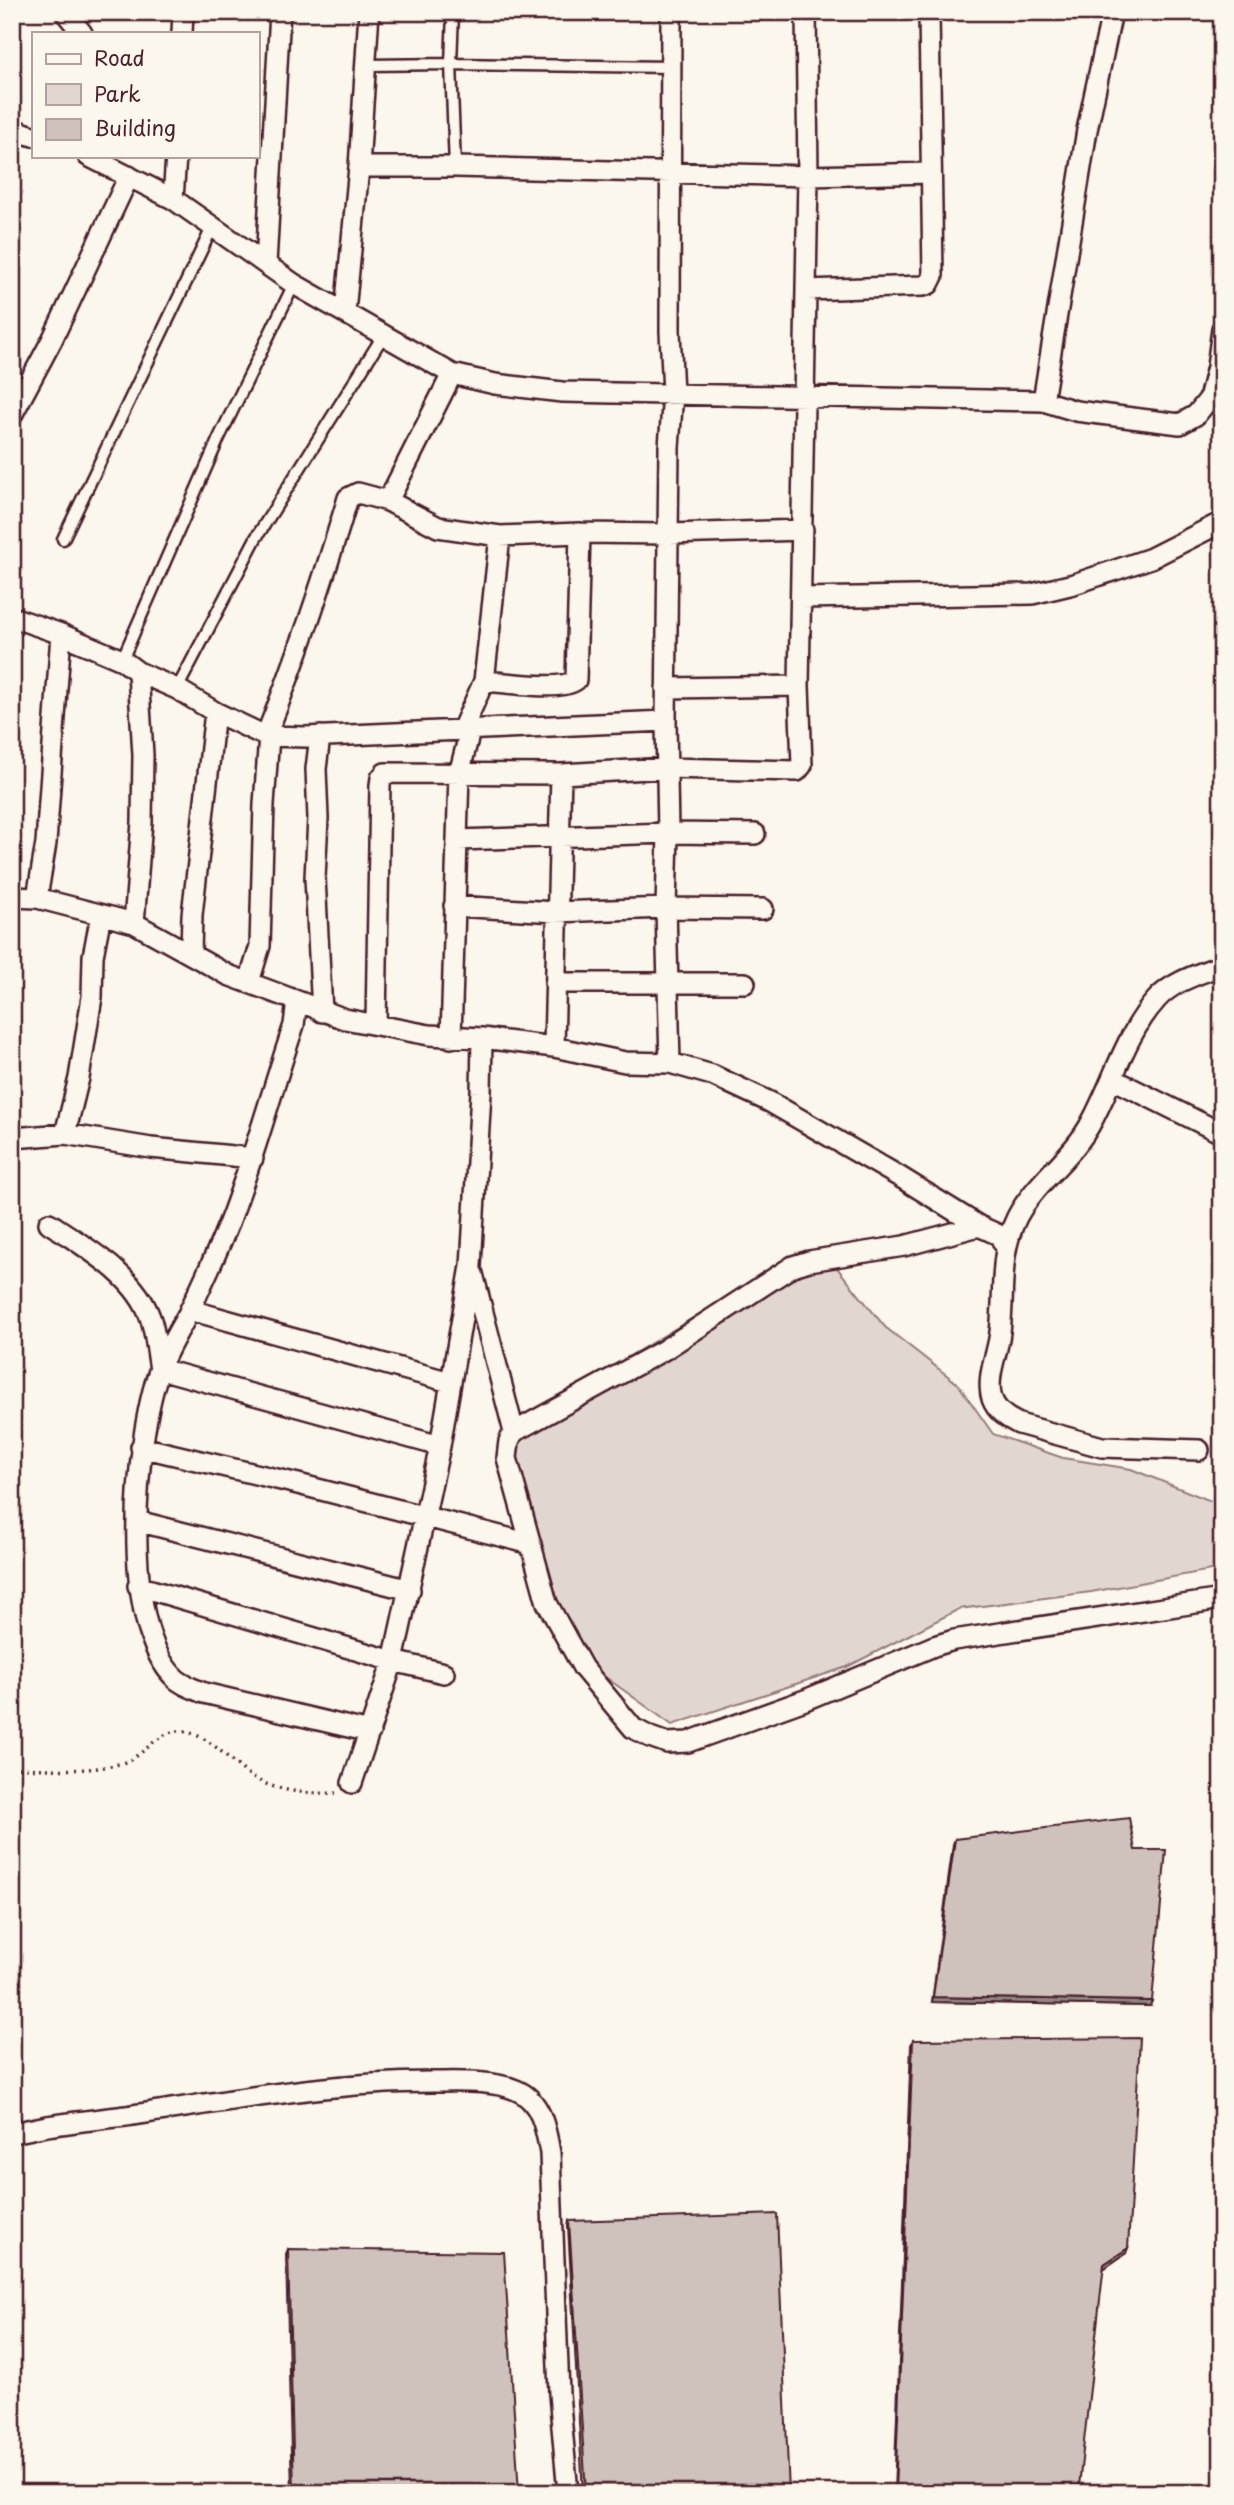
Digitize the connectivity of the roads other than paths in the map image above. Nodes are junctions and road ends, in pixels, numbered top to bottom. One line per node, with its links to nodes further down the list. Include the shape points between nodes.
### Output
1 (65, 12): 10 (street)
2 (183, 12): 11 (street)
3 (280, 12): 27 (street)
4 (369, 12): 13 (street)
5 (453, 12): 12 (lane)
6 (671, 12): 14 (street)
7 (806, 12): 24 (street)
8 (929, 12): 22 (street)
9 (1112, 12): 36 (street, via 1087,130)
10 (81, 32)
11 (182, 32)
12 (451, 64): 13 (lane); 14 (lane); 20 (lane)
13 (367, 65): 19 (street)
14 (672, 67): 21 (street)
15 (12, 129): 16 (street)
16 (32, 136)
17 (92, 158): 23 (street)
18 (176, 158): 25 (street)
19 (359, 167): 20 (street); 30 (street)
20 (456, 167): 21 (street)
21 (670, 173): 24 (street); 34 (street)
22 (931, 173): 24 (street); 29 (street, via 933,276 929,284)
23 (129, 176): 25 (street); 37 (street)
24 (808, 176): 29 (street)
25 (173, 199): 26 (street)
26 (212, 228): 27 (street); 44 (lane)
27 (266, 264): 28 (street)
28 (295, 284): 30 (street); 48 (lane, via 219,438)
29 (806, 290): 35 (street)
30 (345, 312): 32 (street)
31 (1222, 329): 36 (street, via 1209,400 1180,424 1076,411)
32 (383, 336): 33 (street); 52 (lane, via 256,538)
33 (452, 374): 34 (street, via 562,392); 38 (street)
34 (673, 393): 35 (street); 42 (street)
35 (804, 396): 36 (street); 40 (street)
36 (1043, 401)
37 (12, 415)
38 (388, 501): 43 (street, via 438,527); 56 (street, via 358,493 348,498)
39 (1222, 522): 45 (street, via 1151,558 1032,594)
40 (803, 530): 42 (street); 45 (street)
41 (580, 533): 42 (street); 43 (street); 49 (street, via 576,680 543,685)
42 (668, 534): 51 (street)
43 (500, 536): 49 (street)
44 (64, 538)
45 (801, 598): 50 (street)
46 (12, 617): 47 (street)
47 (61, 634): 48 (street); 66 (street, via 46,843)
48 (130, 666): 52 (street); 72 (street, via 143,755)
49 (484, 681): 55 (street)
50 (799, 686): 51 (street); 58 (street, via 802,765 797,771)
51 (666, 688): 54 (street)
52 (177, 689): 53 (street)
53 (215, 712): 56 (street); 73 (street, via 191,915)
54 (666, 722): 55 (street); 58 (street)
55 (466, 730): 57 (street); 59 (street)
56 (268, 734): 57 (street); 75 (street, via 260,946)
57 (320, 737): 80 (street, via 315,878)
58 (667, 768): 60 (street); 61 (street)
59 (459, 774): 60 (street); 64 (street); 81 (street, via 385,773 381,778)
60 (561, 774): 63 (street)
61 (668, 833): 62 (street); 63 (street); 68 (street)
62 (755, 834)
63 (558, 838): 64 (street); 70 (street)
64 (457, 841): 67 (street)
65 (12, 897): 66 (street)
66 (37, 898): 71 (street)
67 (454, 906): 70 (street); 82 (street)
68 (666, 908): 69 (street); 70 (street); 78 (street)
69 (764, 909)
70 (555, 912): 76 (street)
71 (101, 915): 72 (street); 88 (street, via 79,1078)
72 (134, 923): 73 (street)
73 (191, 953): 75 (street)
74 (1222, 965): 86 (street, via 1172,986 1156,1000 1129,1042)
75 (249, 982): 79 (street)
76 (555, 983): 78 (street); 84 (street)
77 (745, 983): 78 (street)
78 (667, 985): 85 (street)
79 (297, 1001): 80 (street); 90 (street)
80 (323, 1012): 81 (street)
81 (376, 1024): 82 (street)
82 (451, 1038): 83 (street)
83 (482, 1038): 84 (street); 94 (street)
84 (554, 1047): 85 (street, via 625,1062)
85 (670, 1063): 92 (street, via 770,1102)
86 (1113, 1079): 87 (street); 93 (street, via 1091,1124 1026,1201)
87 (1217, 1132)
88 (65, 1135): 89 (street); 90 (street)
89 (12, 1138)
90 (253, 1158): 95 (street)
91 (49, 1223): 96 (street, via 102,1260 135,1292 150,1318)
92 (979, 1226): 93 (street, via 999,1235); 98 (street, via 904,1246 793,1266 664,1350)
93 (1005, 1246): 101 (street, via 1000,1334 990,1384 999,1411 1019,1424 1102,1447)
94 (471, 1266): 97 (street); 98 (street)
95 (190, 1310): 96 (street); 97 (street)
96 (160, 1369): 99 (street); 100 (street)
97 (450, 1382): 99 (street)
98 (514, 1432): 104 (street, via 507,1458)
99 (440, 1446): 102 (street)
100 (141, 1447): 102 (street); 103 (street)
101 (1199, 1450)
102 (425, 1517): 104 (street); 106 (street)
103 (138, 1521): 105 (street); 106 (street)
104 (531, 1544): 107 (street, via 547,1603 583,1668 633,1728 667,1743 688,1742 792,1705 954,1640)
105 (138, 1586): 108 (street); 110 (street, via 156,1647 181,1683 204,1693)
106 (410, 1590): 108 (street)
107 (1222, 1599)
108 (393, 1661): 109 (street); 110 (street)
109 (444, 1673)
110 (370, 1732): 111 (street)
111 (352, 1783)
112 (12, 2133): 113 (street, via 331,2086 449,2082 496,2085 526,2096 540,2114 550,2152 559,2393)
113 (568, 2493)

